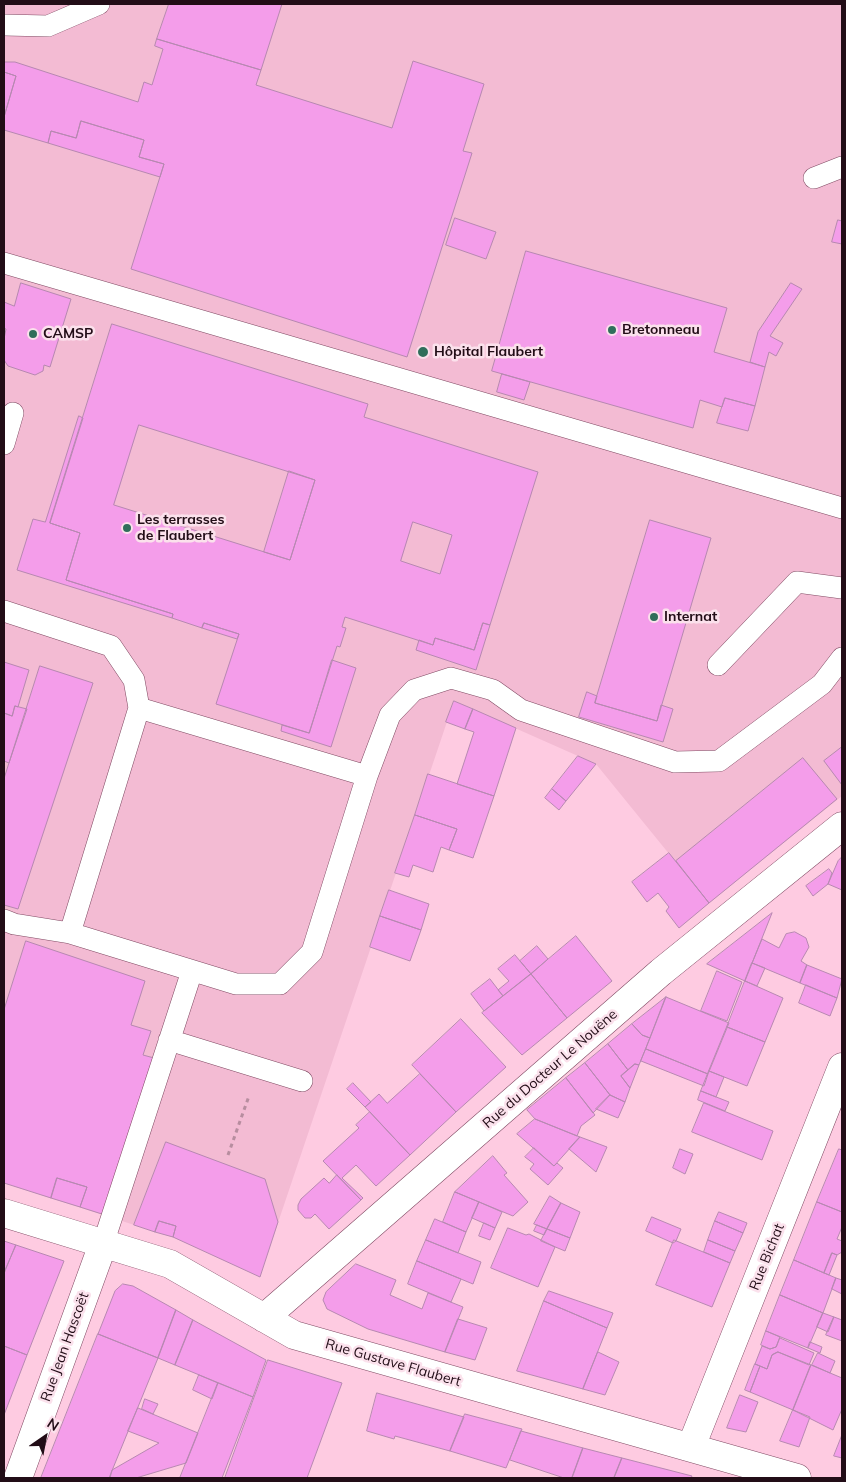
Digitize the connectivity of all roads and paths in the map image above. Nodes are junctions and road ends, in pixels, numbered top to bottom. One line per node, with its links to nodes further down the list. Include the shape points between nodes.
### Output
1 (99, 4): 2 (lane, via 48,26)
2 (4, 25)
3 (842, 168): 4 (lane)
4 (814, 178)
5 (4, 263): 8 (lane)
6 (14, 413): 7 (lane)
7 (4, 444)
8 (842, 508)
9 (842, 588): 12 (lane, via 797,582)
10 (4, 611): 13 (lane, via 111,646 134,680)
11 (842, 658): 14 (lane, via 822,684 719,761 675,762 521,710 493,690 451,678 414,690 390,715)
12 (718, 665)
13 (139, 708): 14 (lane); 17 (lane)
14 (367, 776): 18 (lane, via 312,952 280,984 236,984)
15 (842, 826): 26 (street, Rue du Docteur Le Nouëne, via 661,972)
16 (4, 920): 17 (lane)
17 (70, 933): 18 (lane)
18 (192, 971): 19 (lane)
19 (170, 1040): 20 (lane); 25 (lane)
20 (260, 1067): 22 (lane); 23 (path)
21 (842, 1067): 27 (street, Rue Bichat)
22 (302, 1081)
23 (228, 1155)
24 (4, 1213): 25 (street, Rue Gustave Flaubert)
25 (102, 1244): 26 (street, Rue Gustave Flaubert, via 170,1264); 28 (street, Rue Jean Hascoët)
26 (264, 1318): 27 (street, Rue Gustave Flaubert, via 294,1335)
27 (691, 1447): 29 (street, Rue Gustave Flaubert)
28 (18, 1478)
29 (797, 1478)

